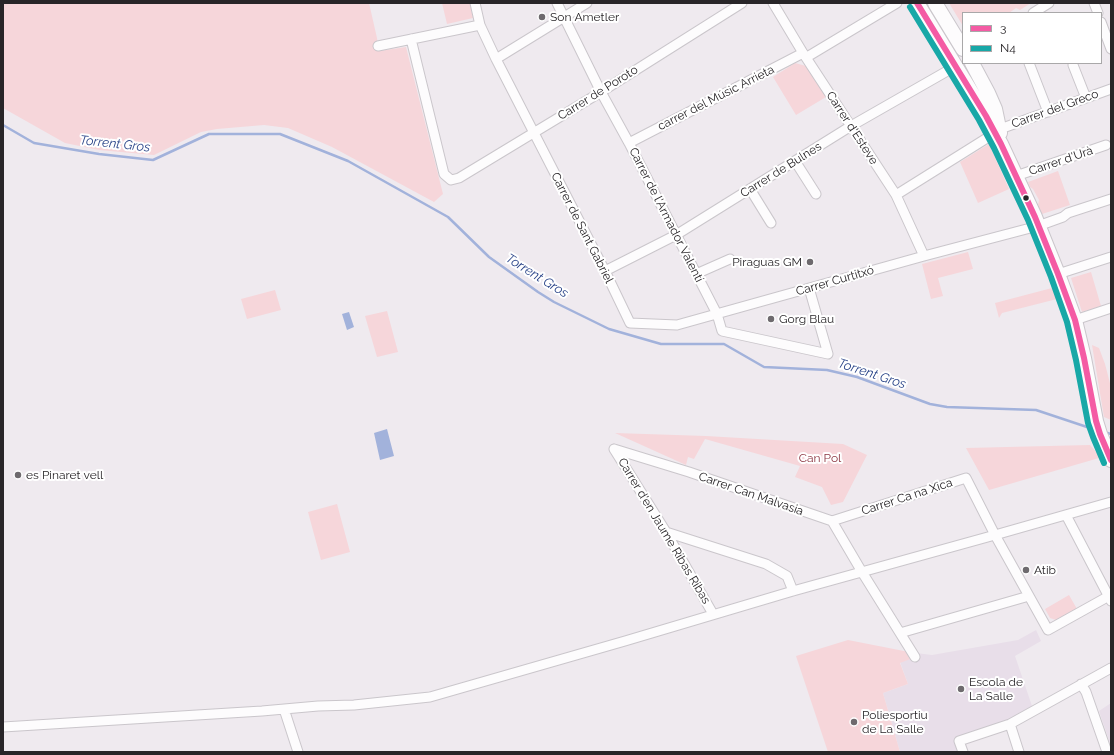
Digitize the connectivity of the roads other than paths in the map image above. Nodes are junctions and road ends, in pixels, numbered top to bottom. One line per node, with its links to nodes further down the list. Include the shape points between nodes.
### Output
1 (475, 3): 12 (street, Carrer de Sant Gabriel)
2 (557, 3): 11 (street, Carrer de l'Armador Valentí)
3 (587, 3): 11 (street)
4 (742, 3): 26 (street, Carrer de Poroto)
5 (773, 3): 18 (street, Carrer d'Esteve)
6 (897, 3): 18 (street, carrer del Músic Arrieta)
7 (917, 3): 24 (main road)
8 (935, 3): 16 (main road)
9 (1049, 3): 10 (street)
10 (1035, 12)
11 (564, 17): 20 (street); 26 (street, Carrer de l'Armador Valentí)
12 (480, 25): 14 (street); 20 (street, Carrer de Sant Gabriel)
13 (1102, 25): 17 (street)
14 (411, 39): 15 (street); 30 (street, Carrer de Poroto, via 444,174 451,180 459,178)
15 (378, 46)
16 (962, 46)
17 (1111, 49)
18 (805, 55): 29 (street, Carrer d'Esteve); 32 (street, carrer del Músic Arrieta)
19 (962, 55): 24 (main road)
20 (496, 59): 30 (street, Carrer de Sant Gabriel)
21 (973, 64): 31 (main road, via 995,109)
22 (1029, 64): 28 (street)
23 (1072, 65): 27 (street)
24 (956, 66): 29 (street, Carrer de Bulnes); 31 (main road)
25 (1111, 89): 27 (street, Carrer del Greco)
26 (601, 92): 30 (street, Carrer de Poroto); 32 (street, Carrer de l'Armador Valentí)
27 (1086, 98): 28 (street, Carrer del Greco)
28 (1048, 112): 31 (street, Carrer del Greco)
29 (851, 126): 34 (street, Carrer de Bulnes); 38 (street, Carrer d'Esteve)
30 (533, 133): 46 (street, Carrer de Sant Gabriel)
31 (998, 135): 35 (main road); 38 (street, Carrer del Greco)
32 (629, 143): 42 (street, Carrer de l'Armador Valentí)
33 (1106, 145): 35 (street, Carrer d'Urà)
34 (795, 161): 36 (street, Carrer de Bulnes); 37 (street)
35 (1016, 176): 41 (main road)
36 (750, 189): 40 (street); 42 (street, Carrer de Bulnes)
37 (816, 194)
38 (896, 195): 43 (street, Carrer d'Esteve)
39 (1111, 199): 41 (street, Carrer Curtitxó)
40 (771, 223)
41 (1038, 226): 43 (street, Carrer Curtitxó); 48 (main road)
42 (676, 235): 46 (street, Carrer de Bulnes); 47 (street, Carrer de l'Armador Valentí)
43 (924, 256): 49 (street, Carrer Curtitxó)
44 (1111, 257): 48 (street)
45 (730, 259): 47 (street)
46 (605, 271): 53 (street, Carrer de Sant Gabriel)
47 (696, 274): 51 (street, Carrer de l'Armador Valentí)
48 (1058, 274): 52 (main road)
49 (810, 288): 51 (street, Carrer Curtitxó); 51 (street, Carrer de l'Armador Valentí, via 828,354 722,331)
50 (1111, 308): 52 (street)
51 (717, 314): 53 (street, Carrer Curtitxó, via 678,325)
52 (1075, 320): 55 (main road, via 1093,407)
53 (630, 323)
54 (614, 449): 58 (street, Carrer Can Malvasia); 59 (street, Carrer d'en Jaume Ribas Ribas)
55 (1109, 456)
56 (1111, 502): 57 (street)
57 (1066, 515): 60 (street); 64 (street)
58 (832, 521): 60 (street, Carrer Ca na Xica, via 966,478); 61 (street)
59 (666, 532): 62 (street, via 766,564 787,576); 65 (street, Carrer d'en Jaume Ribas Ribas)
60 (995, 536): 61 (street); 63 (street)
61 (862, 572): 62 (street); 66 (street)
62 (793, 591): 65 (street)
63 (1029, 596): 64 (street, via 1048,630); 66 (street)
64 (1110, 598)
65 (713, 614): 70 (street, via 430,697)
66 (900, 633): 67 (street)
67 (915, 657)
68 (1111, 668): 69 (street)
69 (1081, 684): 71 (street); 76 (street)
70 (284, 709): 72 (street); 73 (street)
71 (1010, 724): 74 (street, via 959,741); 75 (street)
72 (3, 727)
73 (298, 752)
74 (963, 752)
75 (1019, 752)
76 (1107, 752)

